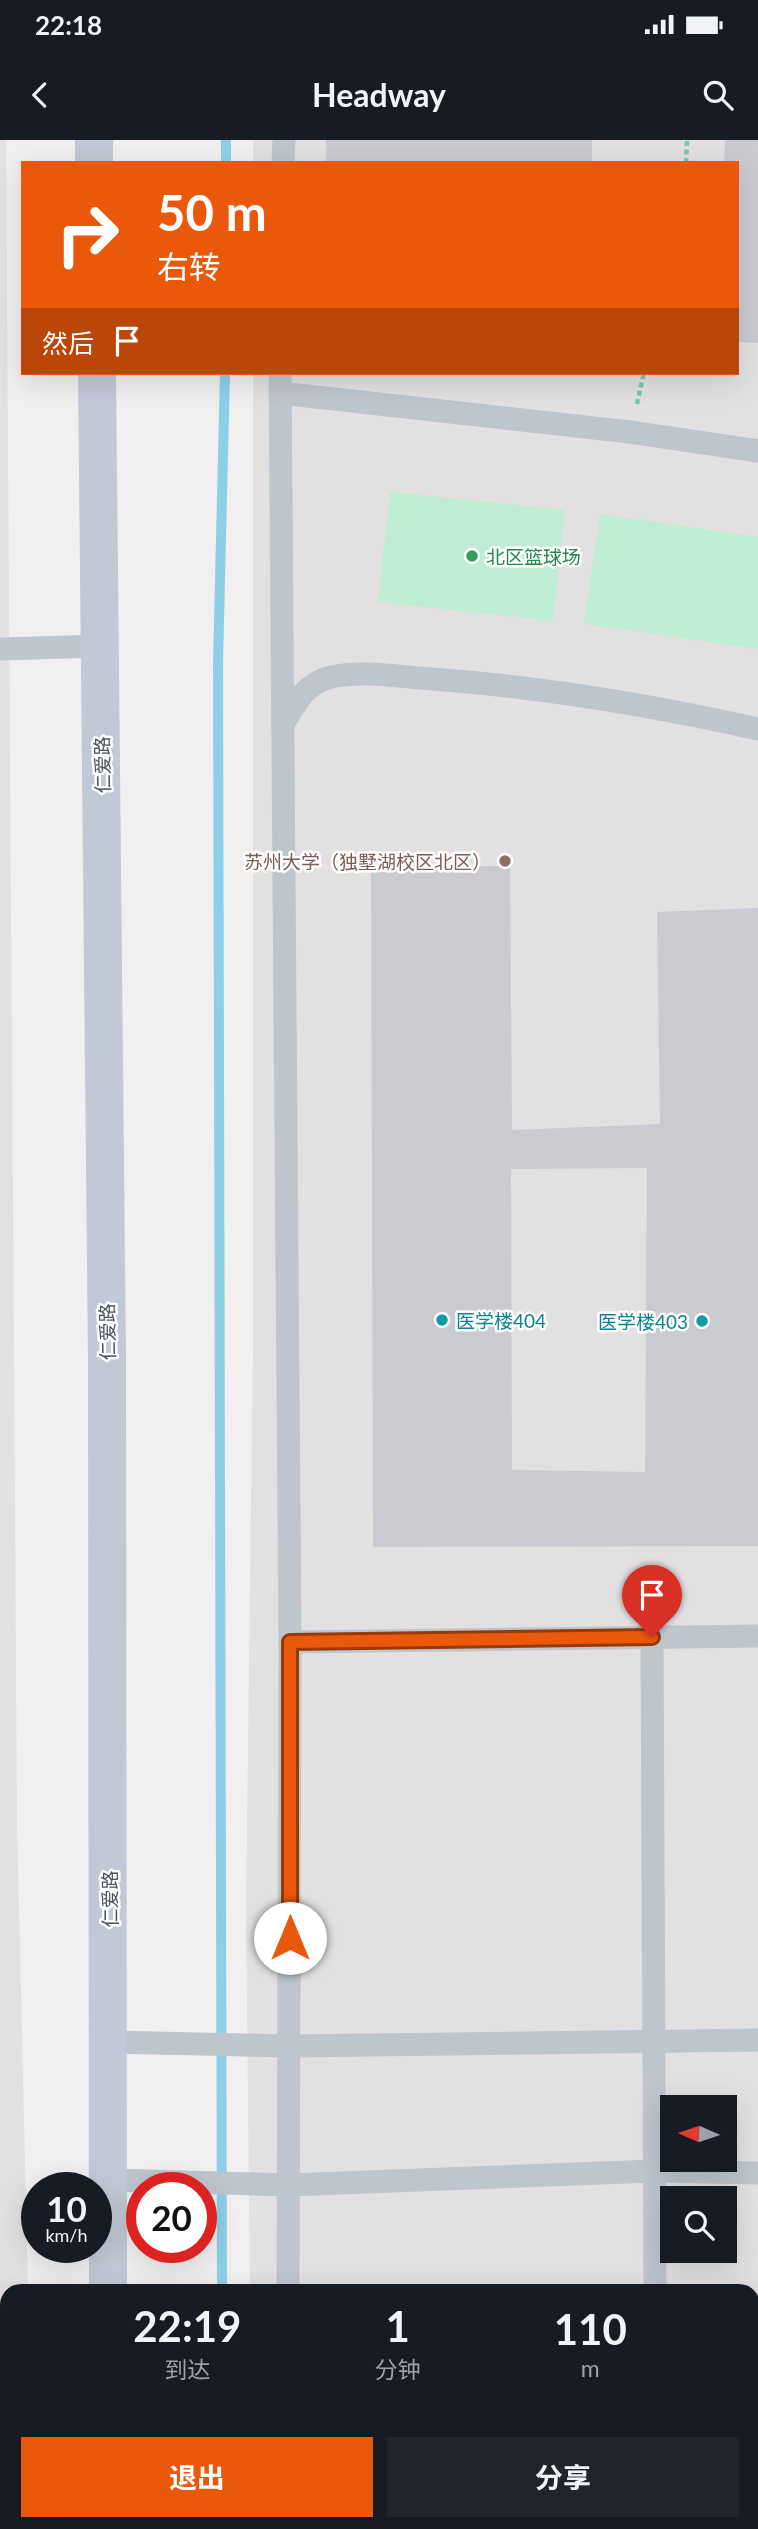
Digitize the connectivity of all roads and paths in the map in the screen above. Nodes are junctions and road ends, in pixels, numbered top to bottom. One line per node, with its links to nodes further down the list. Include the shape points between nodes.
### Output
1 (94, 140): 4 (main road)
2 (284, 140): 5 (lane)
3 (687, 140): 6 (path)
4 (94, 161)
5 (283, 161)
6 (686, 161)
7 (97, 375): 10 (main road, 仁爱路)
8 (280, 383): 9 (lane); 12 (lane)
9 (758, 451)
10 (100, 646): 11 (lane); 18 (main road, 仁爱路)
11 (0, 649)
12 (283, 726): 13 (lane, via 300,693 331,677 376,675 522,685); 16 (lane)
13 (758, 729)
14 (758, 1636): 15 (lane)
15 (652, 1637): 16 (lane); 19 (lane)
16 (290, 1642): 20 (lane)
17 (758, 2040): 19 (lane)
18 (109, 2042): 20 (lane); 22 (main road, 仁爱路)
19 (654, 2043): 20 (lane); 21 (lane)
20 (291, 2046): 25 (lane)
21 (654, 2171): 23 (lane); 25 (lane); 29 (lane)
22 (108, 2172)
23 (758, 2173)
24 (112, 2180): 25 (lane)
25 (289, 2185): 28 (lane)
26 (108, 2263): 27 (main road, 仁爱路)
27 (108, 2284)
28 (288, 2284)
29 (654, 2284)

